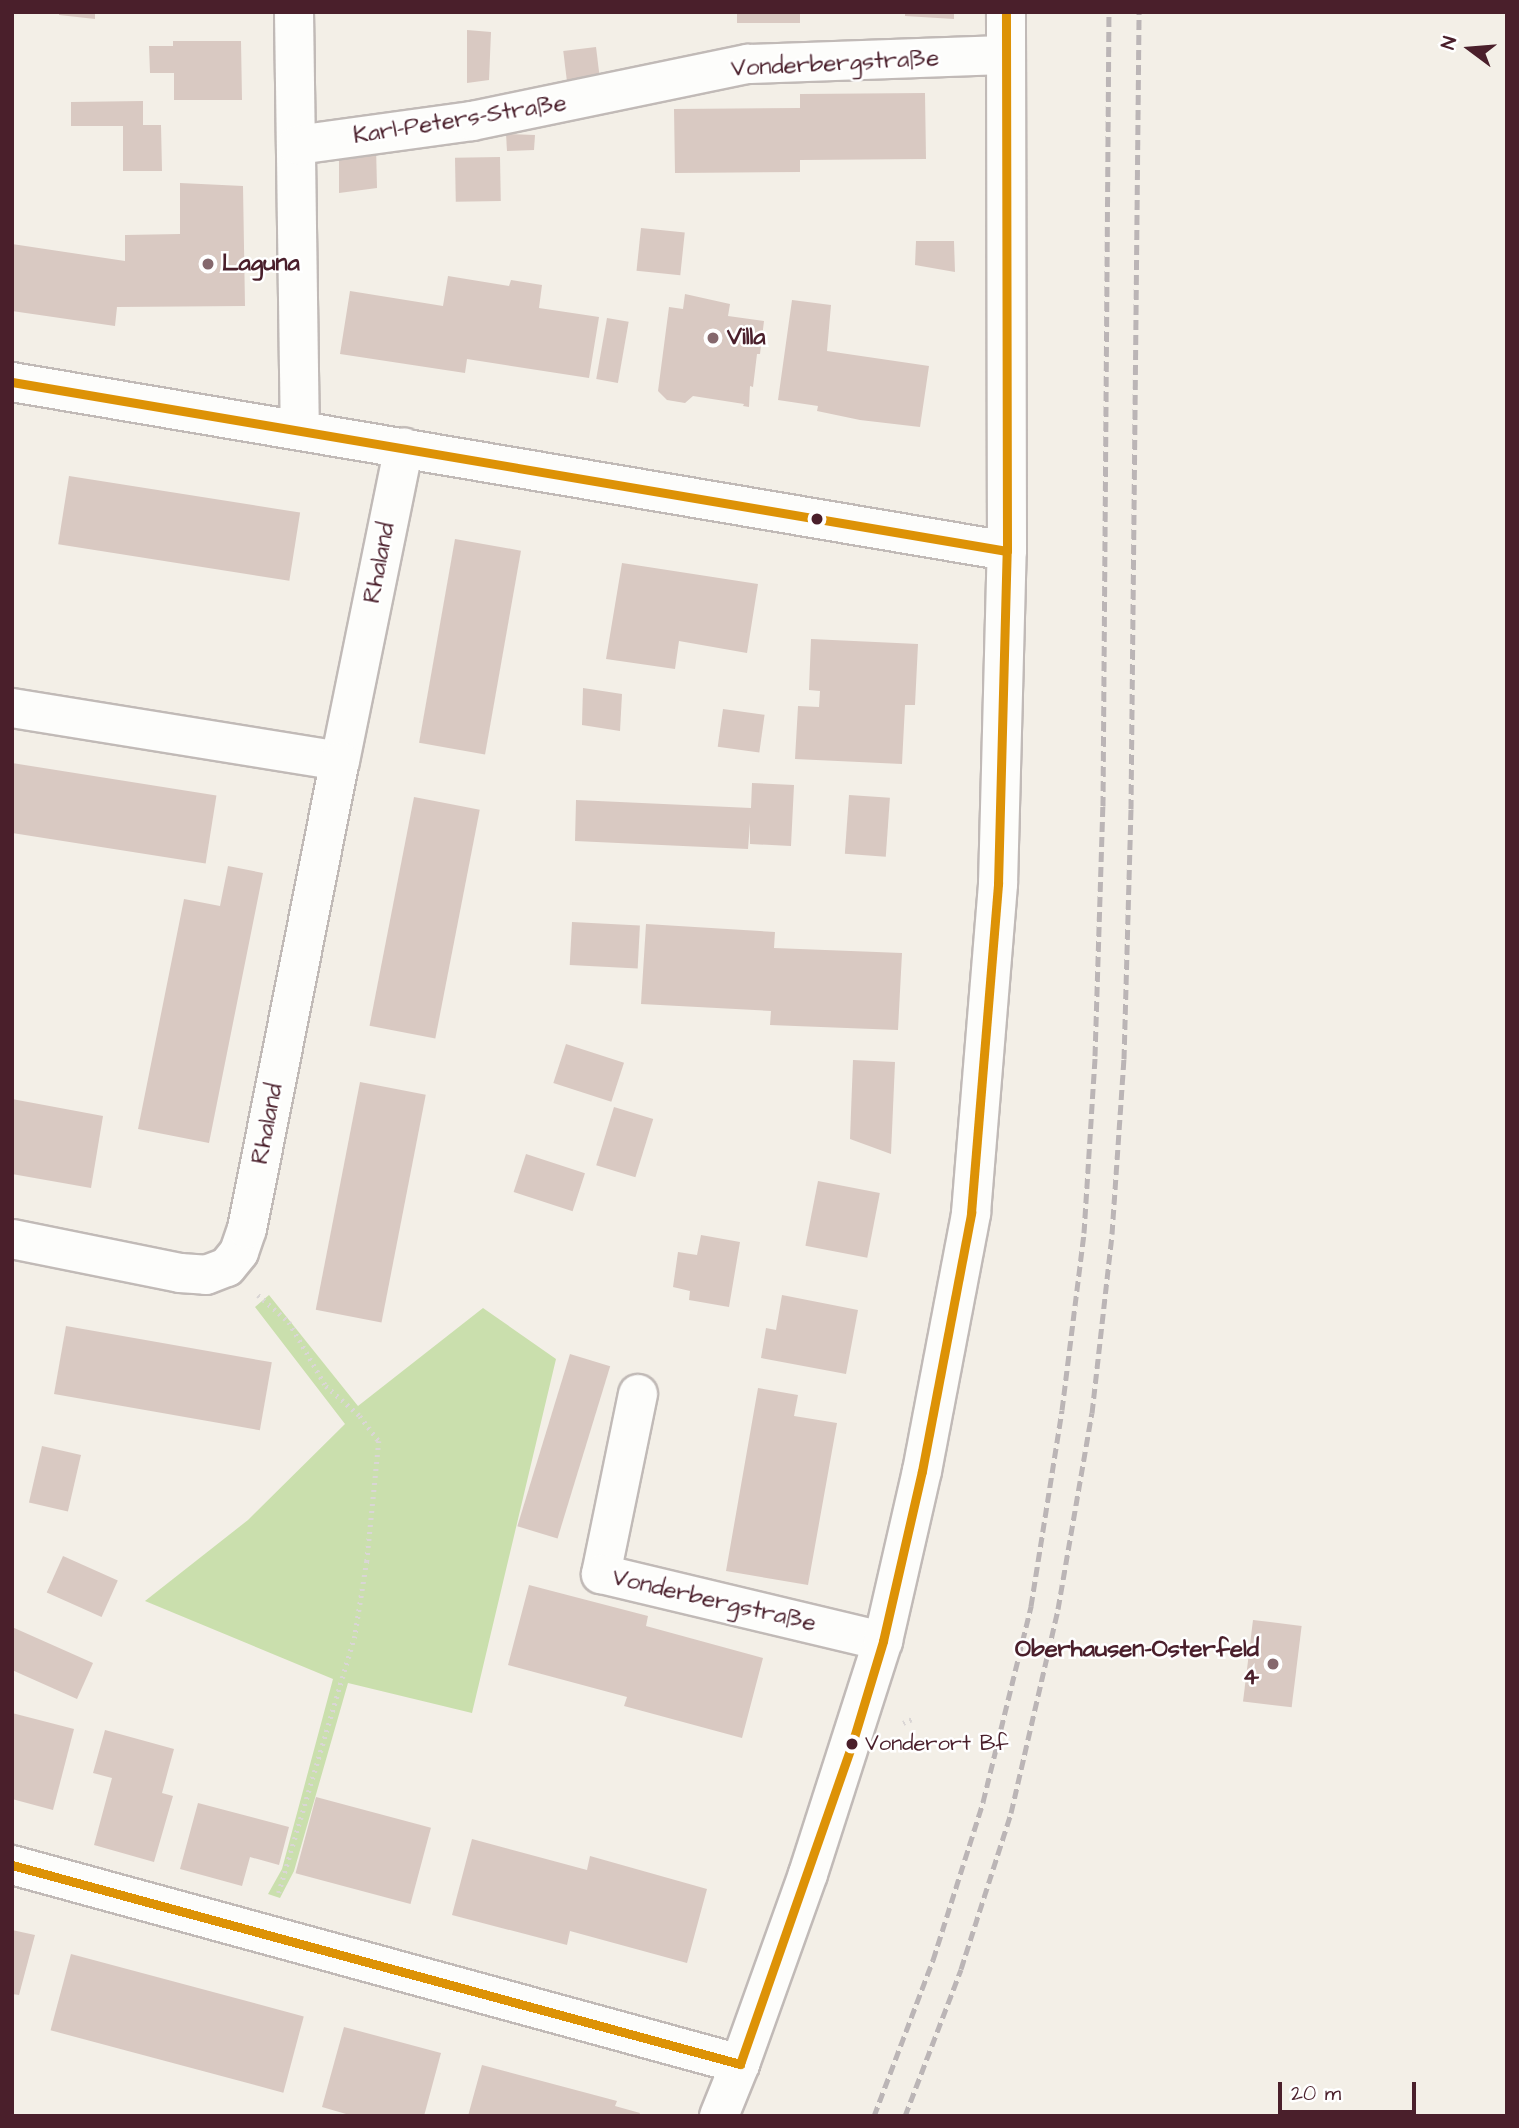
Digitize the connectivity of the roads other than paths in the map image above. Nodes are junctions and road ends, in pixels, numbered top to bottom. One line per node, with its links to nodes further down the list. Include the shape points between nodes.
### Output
1 (295, 12): 5 (street)
2 (1006, 12): 3 (street)
3 (1006, 55): 4 (street, Vonderbergstraße, via 748,64); 9 (street)
4 (623, 91): 5 (street, Karl-Peters-Straße, via 472,121)
5 (297, 145): 7 (street)
6 (12, 382): 7 (street)
7 (300, 428): 8 (street)
8 (404, 447): 9 (street); 11 (street, Rhaland)
9 (1007, 551): 14 (street, via 998,884 971,1213 922,1471)
10 (12, 708): 11 (street)
11 (340, 761): 12 (street, Rhaland, via 239,1251 227,1267 205,1275)
12 (12, 1239)
13 (638, 1394): 14 (street, Vonderbergstraße, via 601,1574)
14 (883, 1641): 16 (street, via 852,1744)
15 (12, 1865): 16 (street)
16 (740, 2064): 17 (street)
17 (719, 2116)

